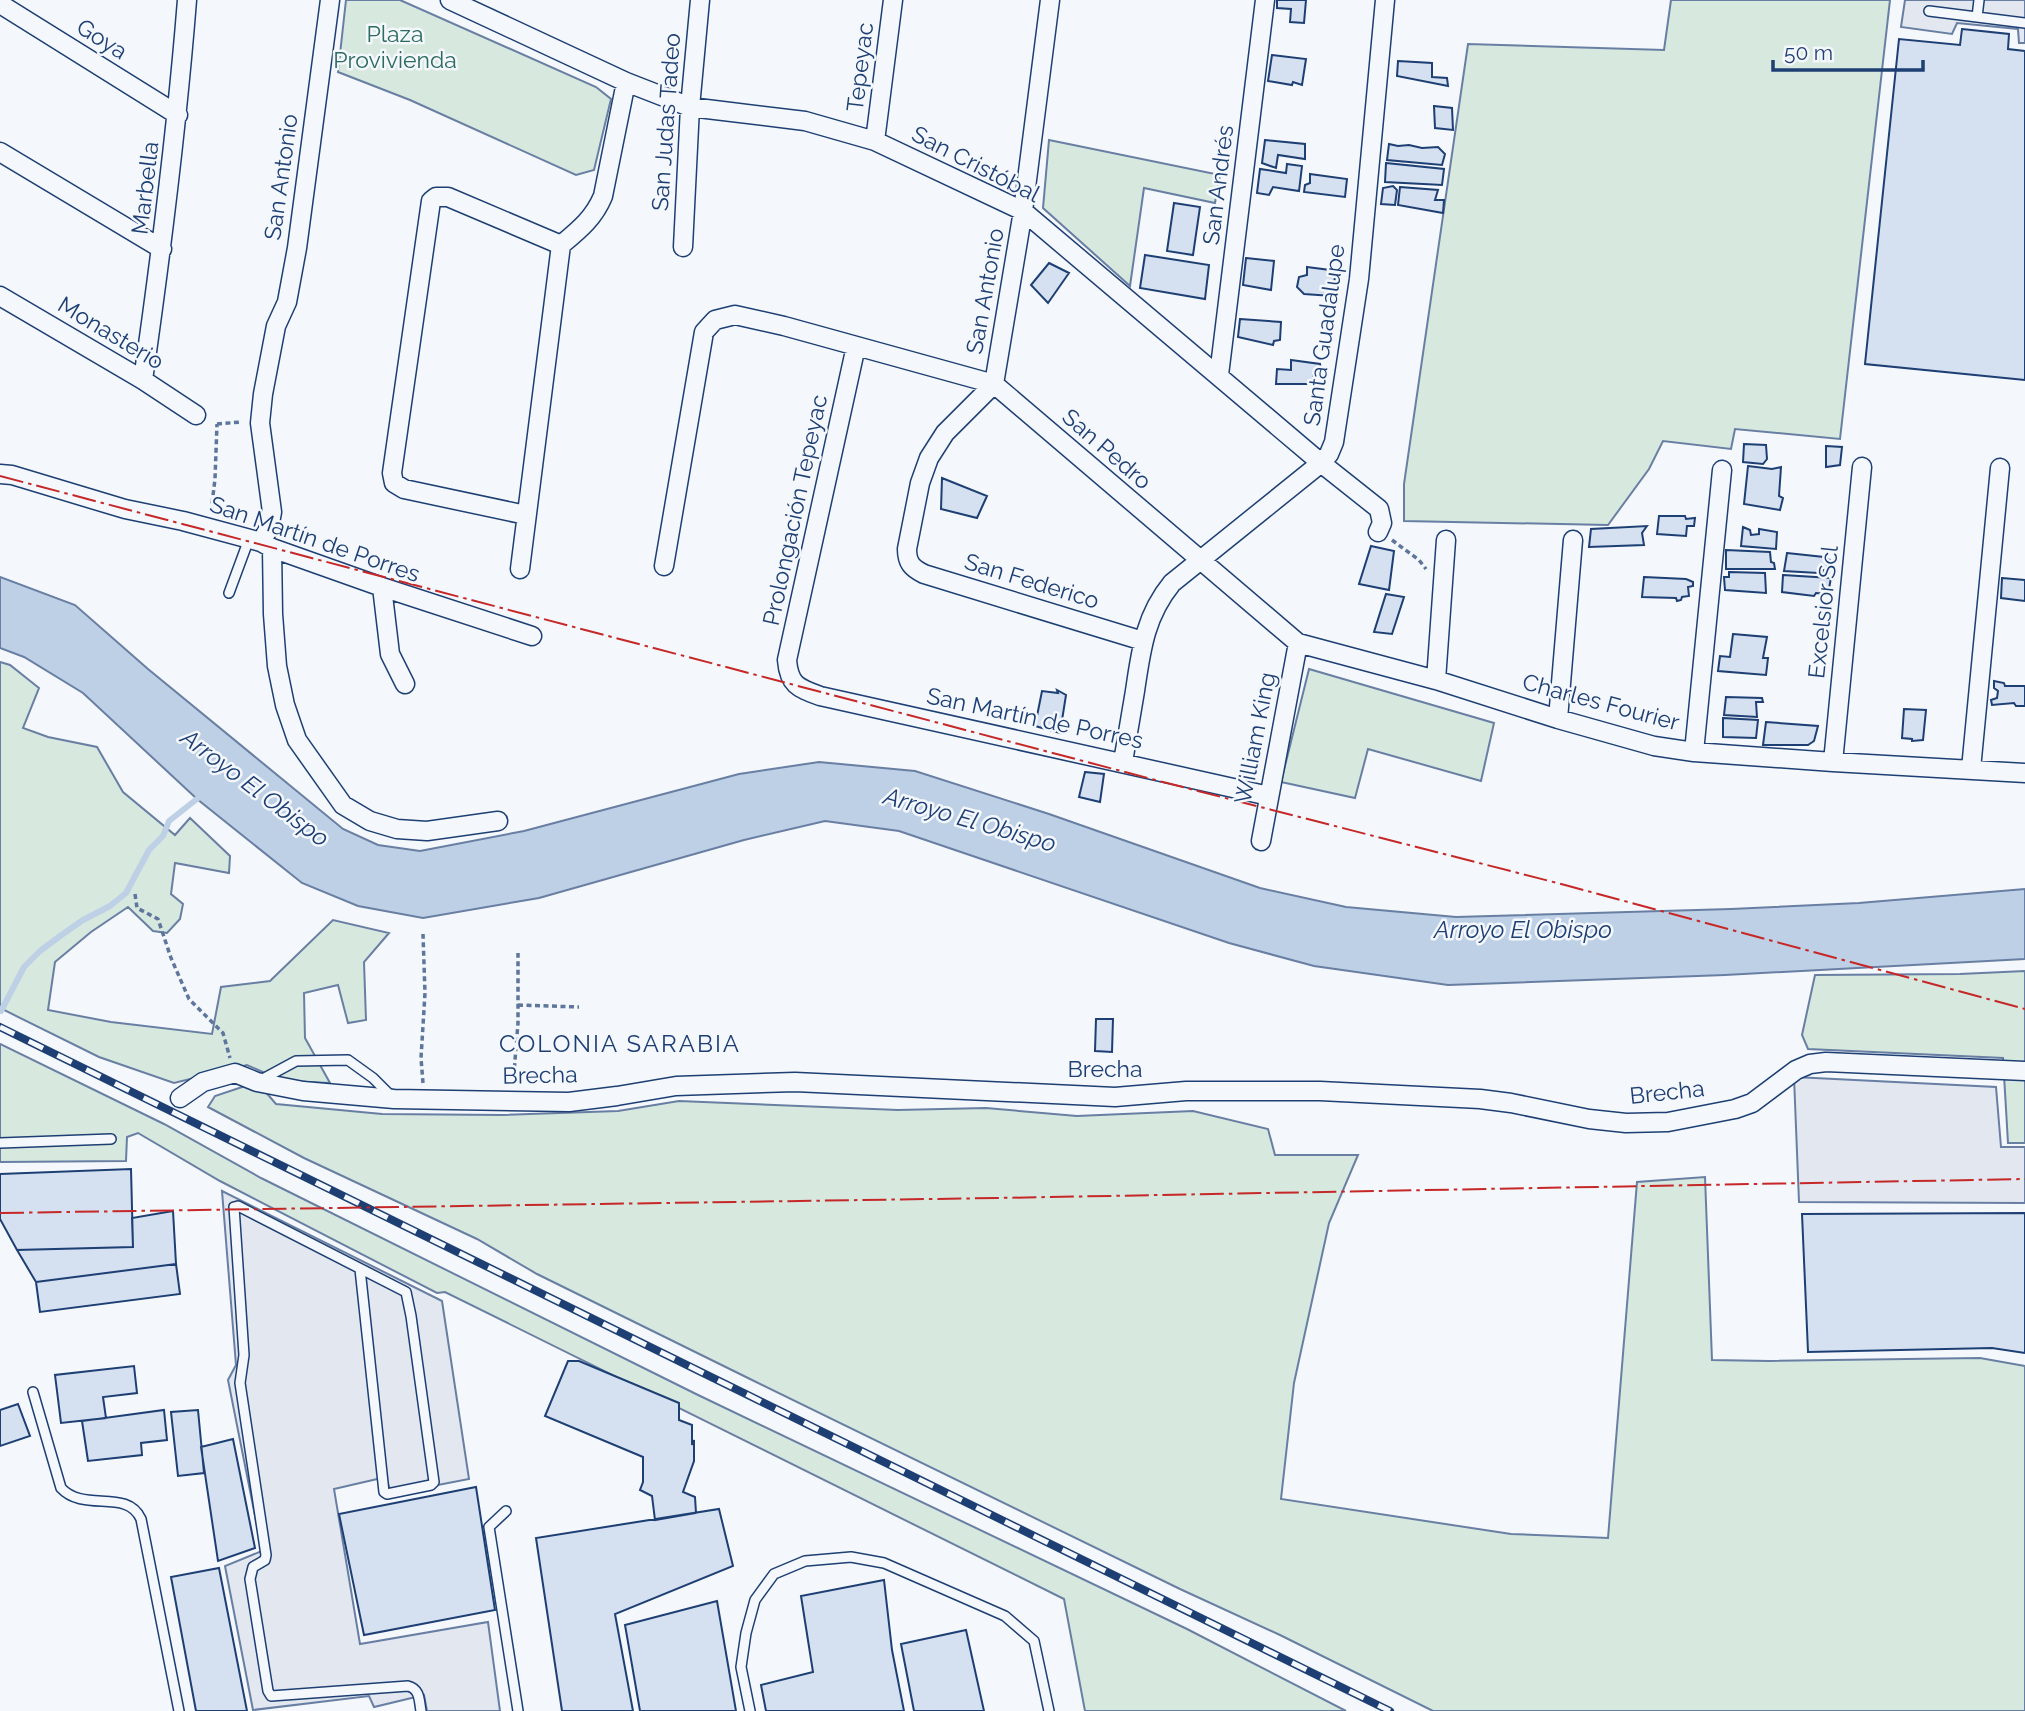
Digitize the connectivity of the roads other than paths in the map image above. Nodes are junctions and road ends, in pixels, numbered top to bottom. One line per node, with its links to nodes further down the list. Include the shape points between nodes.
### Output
1 (187, 0): 16 (street, Marbella)
2 (330, 0): 38 (street, San Antonio, via 297,248 287,302 269,358 260,423 272,512)
3 (450, 0): 14 (street, San Cristóbal)
4 (700, 0): 15 (street, San Judas Tadeo)
5 (893, 0): 17 (street, Tepeyac)
6 (1050, 0): 19 (street, San Antonio)
7 (1265, 0): 25 (street, San Andrés)
8 (1385, 0): 29 (street, Santa Guadalupe, via 1359,279 1334,442)
9 (1979, 0): 12 (lane)
10 (0, 4): 16 (street, Goya)
11 (1929, 12): 12 (lane)
12 (1977, 17): 13 (lane)
13 (2025, 23)
14 (626, 82): 15 (street, San Cristóbal); 20 (street, via 603,196 587,223)
15 (690, 107): 17 (street, San Cristóbal, via 805,121); 21 (street, San Judas Tadeo)
16 (178, 115): 22 (street, Marbella)
17 (875, 141): 19 (street, San Cristóbal)
18 (0, 152): 22 (street)
19 (1023, 211): 25 (street, San Cristóbal); 27 (street, San Antonio)
20 (561, 245): 34 (street); 34 (street, via 448,197 431,201 392,473 394,483 404,489)
21 (683, 247)
22 (162, 249): 26 (street, Marbella)
23 (0, 296): 26 (street, Monasterio)
24 (856, 346): 27 (street, San Pedro); 41 (street, San Pedro, via 735,315 715,320 704,332); 49 (street, Prolongación Tepeyac, via 787,660)
25 (1219, 375): 29 (street, San Cristóbal)
26 (143, 380): 28 (street, Monasterio)
27 (994, 384): 39 (street, San Pedro); 40 (street, San Antonio, via 946,433 929,458 907,549)
28 (197, 415)
29 (1321, 463): 35 (street, San Cristóbal, via 1379,509 1382,523); 39 (street, Santa Guadalupe)
30 (1862, 467): 54 (street, Excelsior Scl)
31 (2000, 468): 55 (street)
32 (1722, 470): 52 (street)
33 (0, 474): 38 (street, San Martín de Porres)
34 (526, 515): 42 (street)
35 (1378, 532)
36 (1446, 540): 48 (street)
37 (1573, 540): 51 (street)
38 (261, 543): 43 (street, San Martín de Porres); 44 (lane); 58 (street, San Antonio, via 285,705 297,740 343,805 397,830 427,831)
39 (1199, 560): 46 (street, Santa Guadalupe, via 1161,596); 47 (street, San Pedro)
40 (909, 565): 46 (street, San Federico, via 924,574)
41 (664, 566)
42 (520, 569)
43 (382, 587): 45 (street, San Martín de Porres); 50 (street, via 390,654)
44 (229, 593)
45 (532, 636)
46 (1143, 641): 53 (street, Santa Guadalupe)
47 (1298, 643): 48 (street, Charles Fourier); 57 (street, William King)
48 (1436, 680): 51 (street, Charles Fourier)
49 (793, 683): 53 (street, San Martín de Porres, via 820,696)
50 (405, 684)
51 (1558, 719): 52 (street, Charles Fourier, via 1654,746)
52 (1694, 752): 54 (street, Charles Fourier)
53 (1123, 762): 57 (street, San Martín de Porres)
54 (1833, 762): 55 (street, Charles Fourier)
55 (1971, 769): 56 (street, Charles Fourier)
56 (2025, 773)
57 (1269, 796): 59 (street, William King)
58 (498, 821)
59 (1261, 841)
60 (2025, 1070): 63 (street, Brecha, via 1810,1064 1752,1103 1668,1122 1590,1119 1480,1099 1320,1091 1186,1091 1115,1097 795,1082 676,1086 569,1102)
61 (257, 1082): 62 (street, Brecha, via 235,1073 204,1082); 63 (street, Brecha); 63 (lane, via 296,1061 348,1060)
62 (180, 1098)
63 (394, 1099)
64 (111, 1139): 65 (lane)
65 (0, 1143)
66 (360, 1269): 66 (lane, via 406,1292 432,1464 431,1485 384,1492); 70 (lane, via 238,1206 233,1208 244,1355 240,1383 266,1555 253,1567 250,1579 271,1696 408,1686 417,1691)
67 (33, 1392): 69 (lane, via 61,1488 74,1499 129,1505 138,1512)
68 (506, 1511): 71 (lane, via 489,1527)
69 (179, 1711)
70 (421, 1711)
71 (518, 1711)
72 (750, 1711): 73 (lane, via 741,1667 755,1600 774,1574 805,1561 851,1557 884,1563 1005,1616 1034,1641)
73 (1049, 1711)

